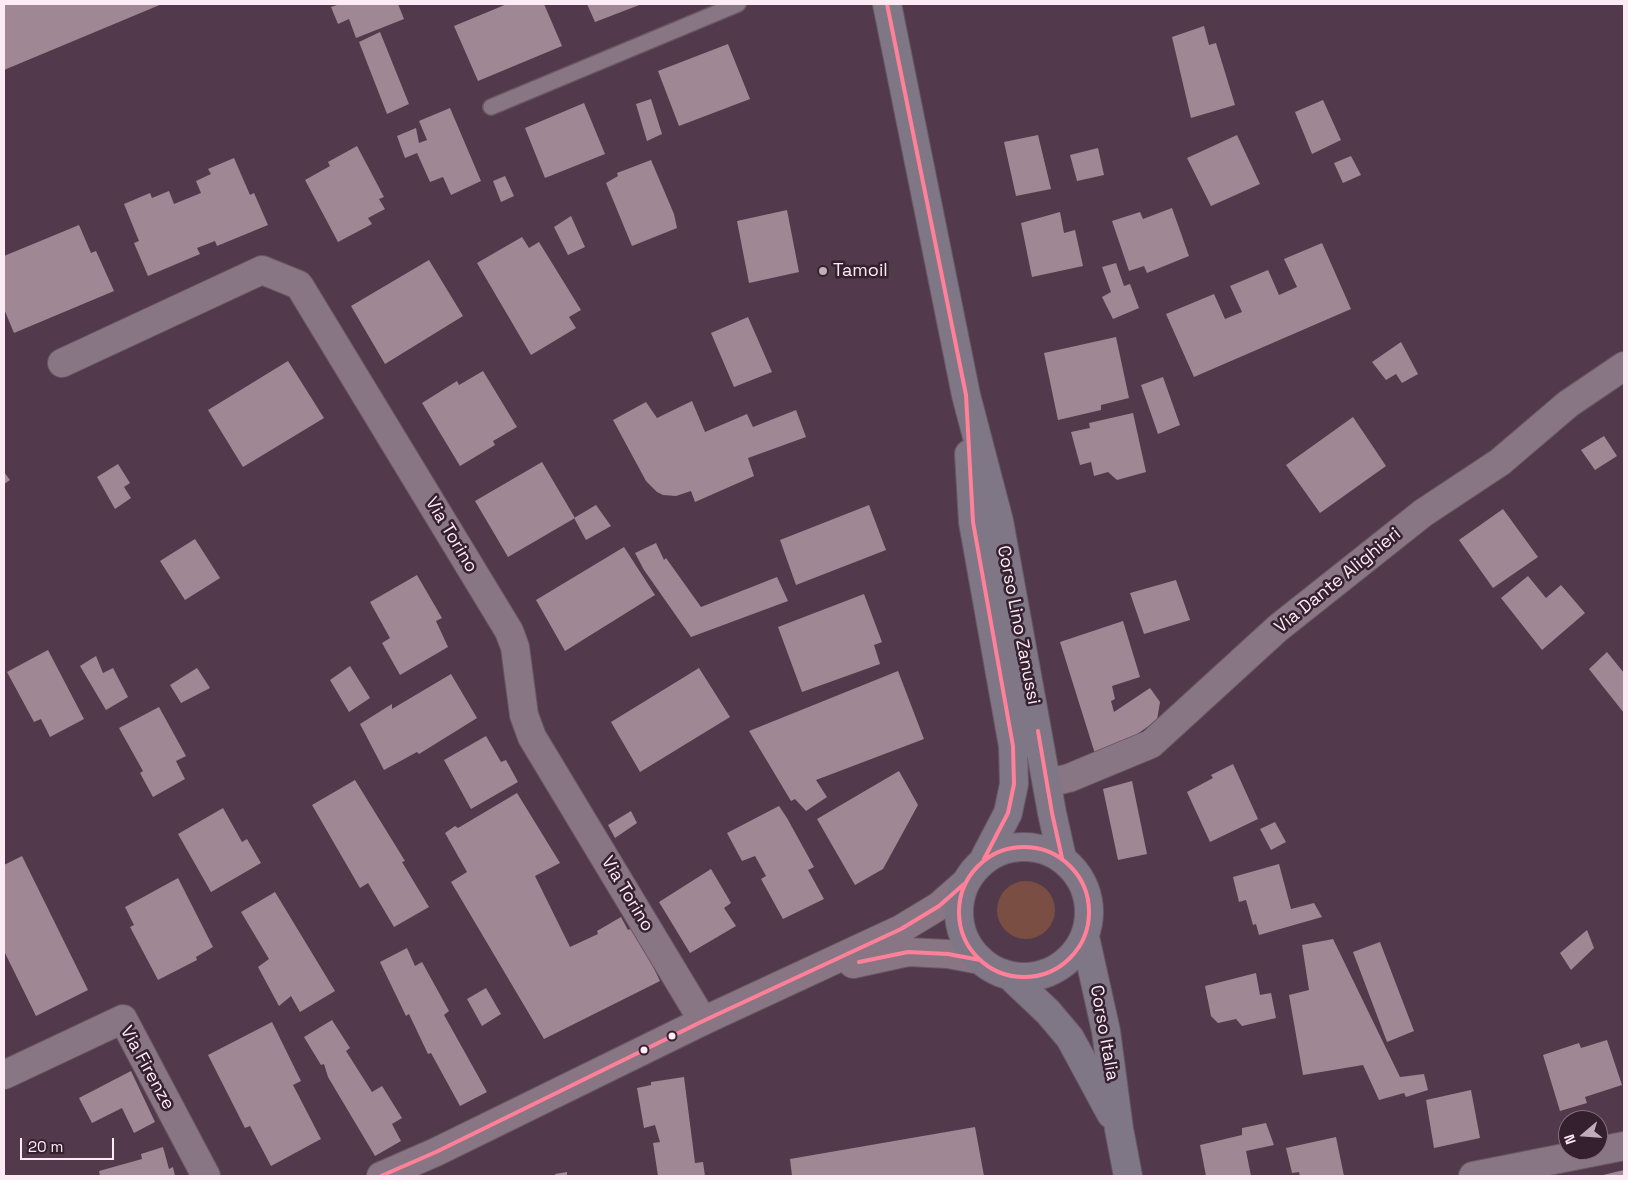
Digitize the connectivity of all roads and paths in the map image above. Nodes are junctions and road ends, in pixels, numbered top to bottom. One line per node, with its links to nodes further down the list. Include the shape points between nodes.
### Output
1 (738, 4): 3 (lane)
2 (887, 4): 6 (main road, Corso Lino Zanussi)
3 (491, 107)
4 (62, 363): 15 (street, Via Torino, via 262,270 299,285 509,631 515,647 524,715 532,737)
5 (1624, 366): 7 (street, Via Dante Alighieri, via 1568,404 1500,462 1423,513 1286,622 1151,744 1069,778)
6 (966, 395): 7 (main road, Corso Lino Zanussi, via 998,521); 9 (main road, Corso Lino Zanussi, via 973,522 1013,746 1014,784 1008,814)
7 (1048, 783): 8 (main road, Corso Lino Zanussi)
8 (1062, 858): 9 (main road, via 1043,849 1022,846 1002,849); 11 (main road, via 1075,870 1089,902 1090,920)
9 (984, 859): 10 (main road)
10 (964, 884): 12 (main road, via 959,904 959,925 967,944); 13 (street, via 939,906 901,929)
11 (1085, 937): 14 (main road, via 1076,953 1046,974 1028,978); 17 (main road, Corso Italia, via 1106,1031)
12 (980, 960): 13 (street, via 908,952); 14 (main road)
13 (806, 974): 15 (street)
14 (1010, 976): 17 (main road, Corso Italia, via 1070,1038)
15 (703, 1021): 20 (street)
16 (4, 1075): 19 (street, Via Firenze, via 123,1019)
17 (1119, 1129): 21 (main road, Corso Italia)
18 (1624, 1146): 22 (street)
19 (206, 1176)
20 (382, 1176)
21 (1128, 1176)
22 (1473, 1176)

